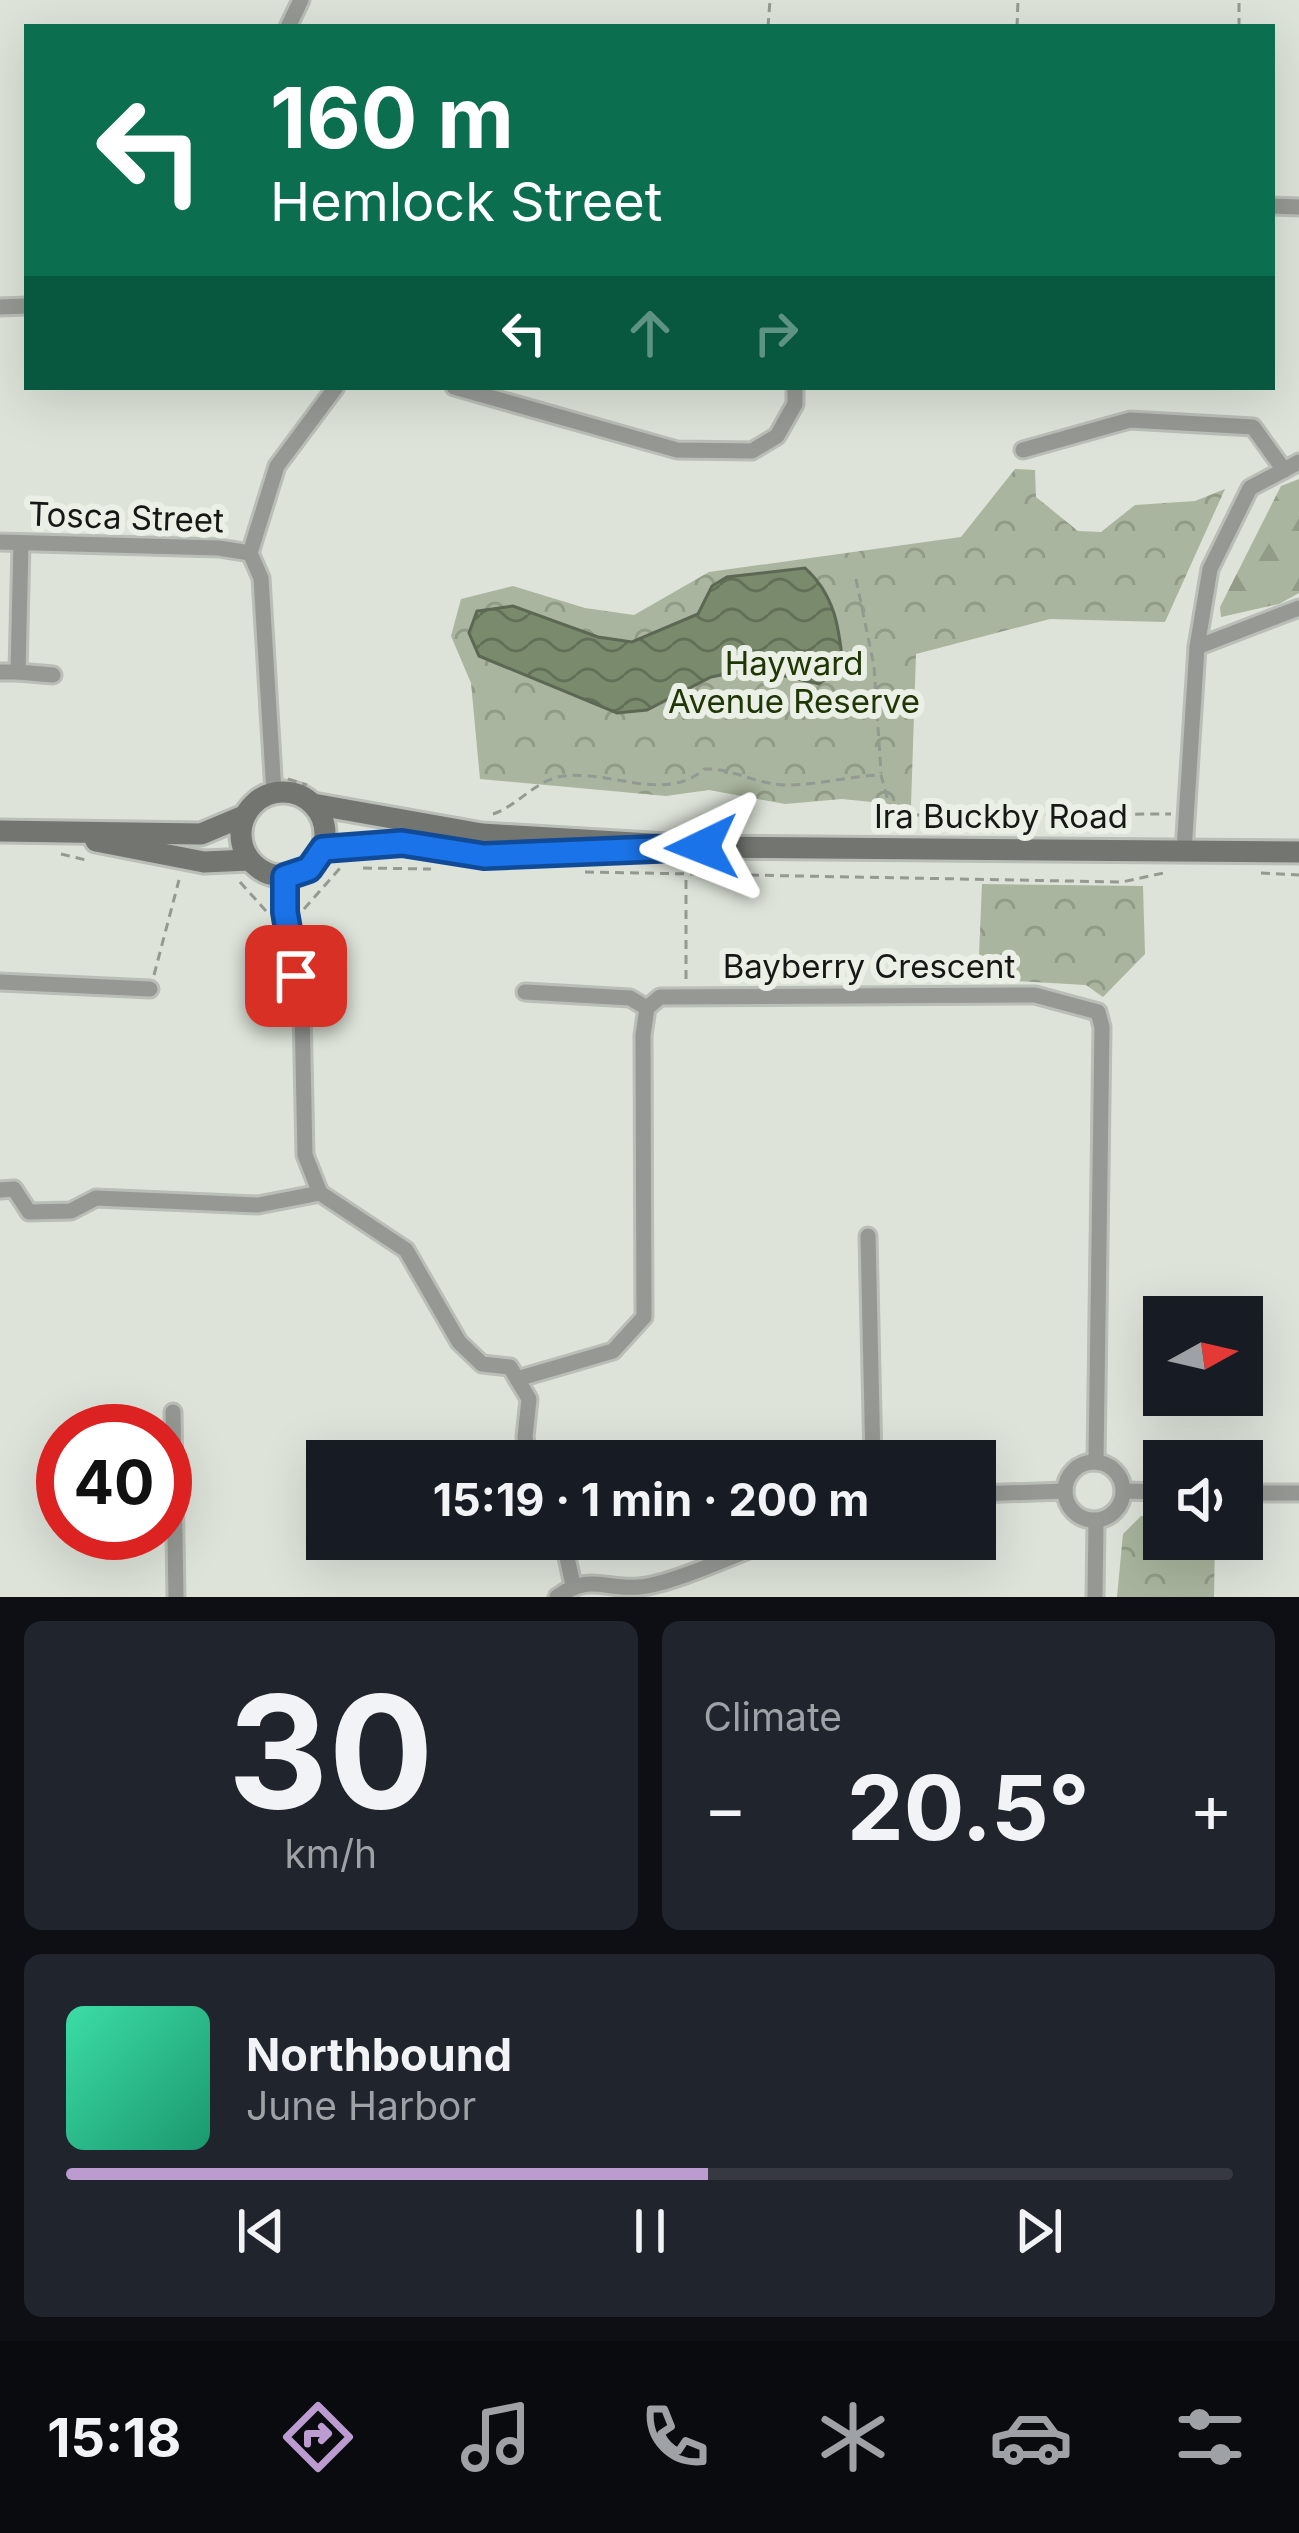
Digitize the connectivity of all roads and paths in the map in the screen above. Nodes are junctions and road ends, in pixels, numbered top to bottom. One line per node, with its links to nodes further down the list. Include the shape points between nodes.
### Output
1 (334, 390): 8 (street, via 278,466)
2 (465, 390): 3 (street, via 676,450 752,451 777,436)
3 (795, 390)
4 (1023, 450): 5 (street, via 1130,420 1253,427)
5 (1292, 466): 11 (street, via 1250,488 1210,569)
6 (0, 542): 7 (street, Tosca Street)
7 (21, 543): 8 (street, Tosca Street); 13 (street)
8 (250, 553): 16 (street, via 261,578)
9 (856, 579): 15 (path, via 874,665)
10 (1299, 608): 11 (street)
11 (1197, 647): 18 (street)
12 (0, 672): 13 (street)
13 (18, 672): 14 (street)
14 (53, 675)
15 (881, 775): 18 (path, via 892,815); 19 (path, via 784,785 722,769 670,784 557,777)
16 (274, 784): 17 (path); 17 (street); 20 (street)
17 (310, 794): 23 (street, Ira Buckby Road, via 482,834); 24 (street, via 325,825)
18 (1186, 814): 28 (street)
19 (490, 815)
20 (244, 816): 22 (street, via 201,834); 27 (street)
21 (0, 831): 22 (street)
22 (56, 842): 26 (path, via 84,861); 27 (street, via 204,862)
23 (702, 847): 24 (street, Ira Buckby Road, via 484,856 402,843); 28 (street, Ira Buckby Road); 36 (path)
24 (323, 849): 38 (street, via 309,869)
25 (1299, 852): 28 (street, Ira Buckby Road)
26 (98, 854)
27 (249, 860): 38 (street)
28 (1180, 860): 36 (path, via 1122,882)
29 (184, 867): 41 (path)
30 (341, 867): 39 (path, via 306,908)
31 (364, 868): 32 (path)
32 (433, 869)
33 (571, 872): 36 (path)
34 (1258, 873): 37 (path)
35 (225, 874): 39 (path, via 270,914)
36 (686, 874): 43 (path)
37 (1299, 874)
38 (285, 877): 39 (street)
39 (285, 912): 46 (street, via 302,1009 305,1155)
40 (0, 982): 41 (street)
41 (150, 989)
42 (525, 992): 44 (street, via 630,998)
43 (686, 997): 44 (street, Bayberry Crescent, via 660,997); 51 (street, Bayberry Crescent, via 1035,995 1098,1012)
44 (646, 1008): 48 (street, via 644,1317 613,1351)
45 (0, 1190): 46 (street, via 14,1189 28,1212 71,1211 96,1198 258,1205)
46 (320, 1193): 48 (street, via 406,1250 459,1342 482,1364 510,1367)
47 (868, 1237): 50 (street)
48 (517, 1379): 49 (street, via 529,1399)
49 (526, 1440)
50 (872, 1440)
51 (1096, 1462): 52 (street, via 1073,1471); 53 (street, via 1117,1472)
52 (1065, 1491): 55 (street); 58 (street, via 1073,1511)
53 (1124, 1491): 54 (street); 58 (street, via 1113,1514)
54 (1143, 1491)
55 (996, 1493)
56 (1263, 1493): 57 (street)
57 (1299, 1493)
58 (1096, 1520): 65 (street)
59 (175, 1560): 63 (street)
60 (568, 1560): 62 (street)
61 (719, 1560): 62 (street, via 644,1587)
62 (573, 1585): 64 (street)
63 (176, 1597)
64 (557, 1597)
65 (1094, 1597)

